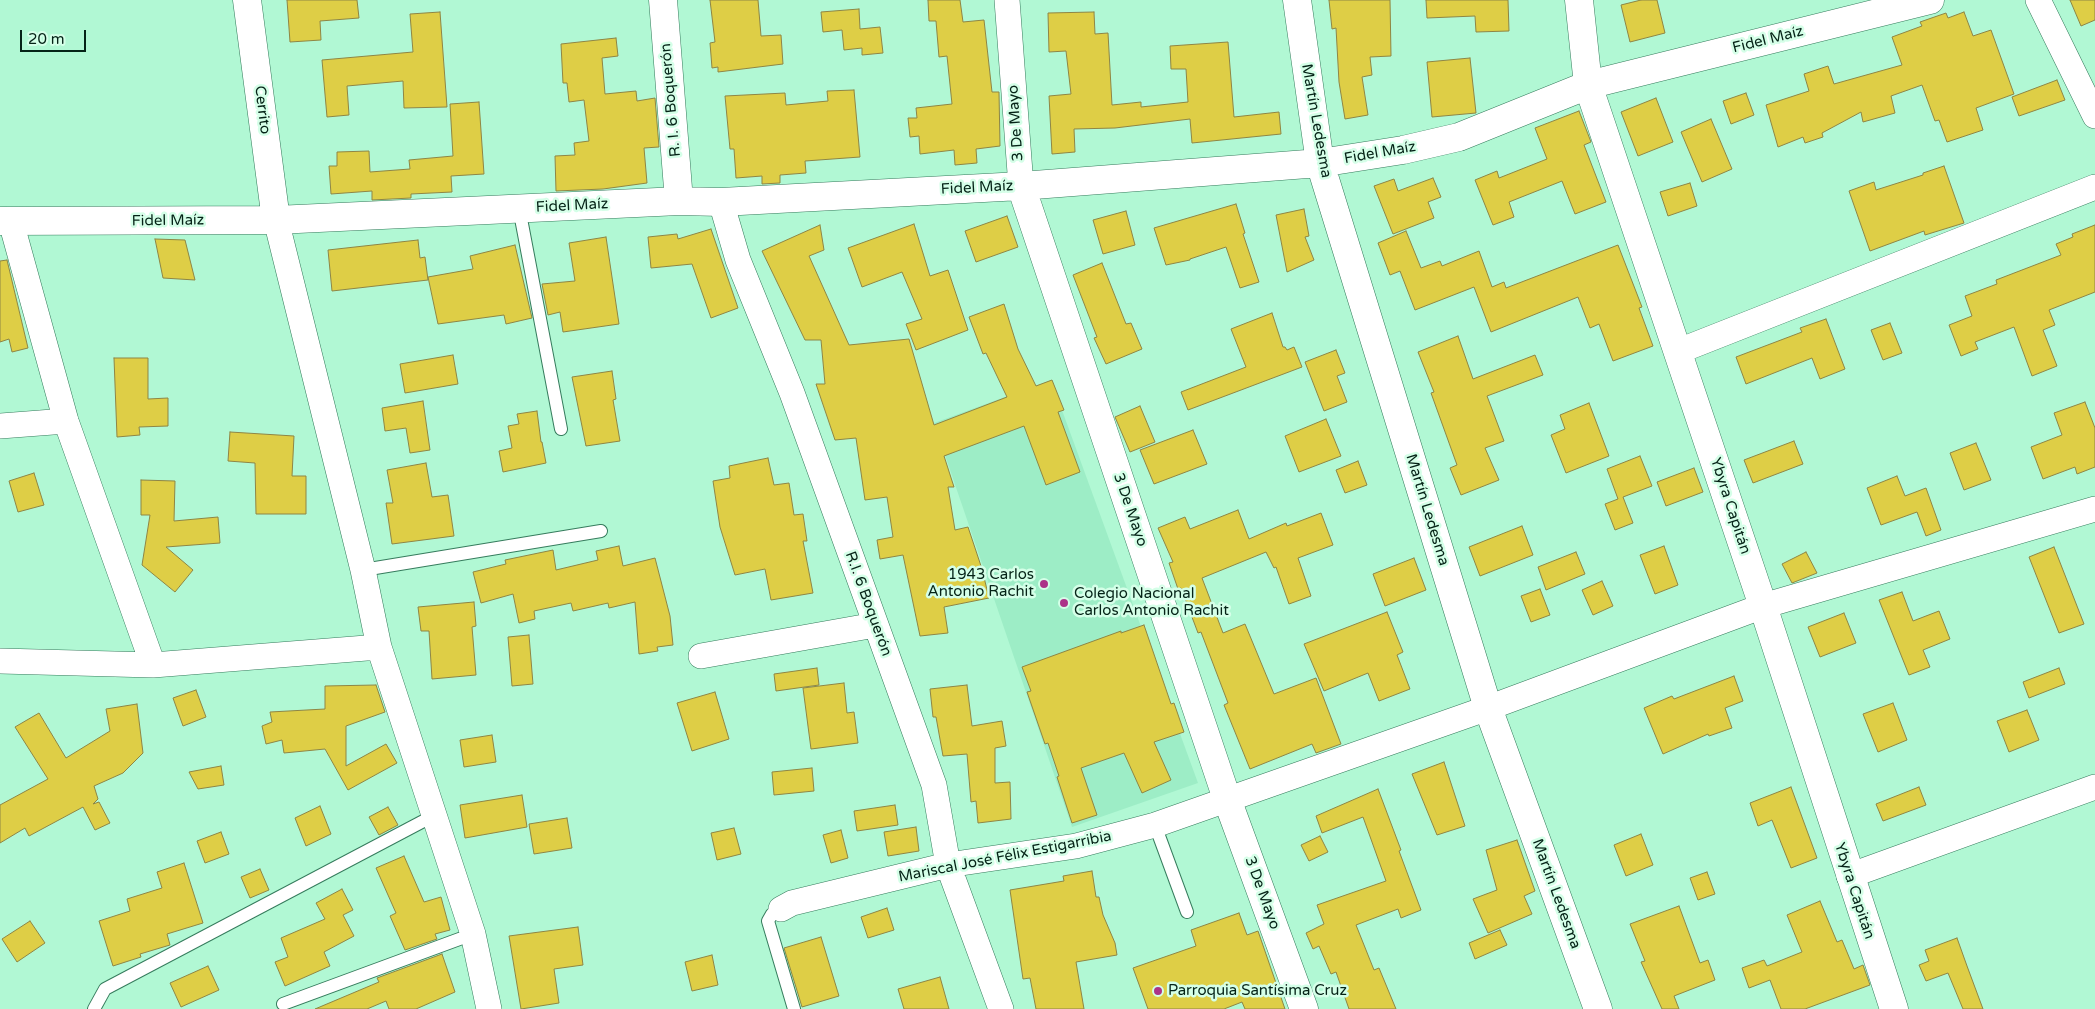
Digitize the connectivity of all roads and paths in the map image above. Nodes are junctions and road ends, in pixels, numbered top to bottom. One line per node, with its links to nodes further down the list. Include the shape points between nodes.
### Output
1 (247, 0): 16 (street, Cerrito)
2 (662, 0): 13 (street, R. I. 6 Boquerón)
3 (1007, 0): 11 (street, 3 De Mayo)
4 (1297, 0): 10 (street, Martín Ledesma)
5 (1579, 0): 8 (street, Ybyra Capitán)
6 (1930, 0): 8 (street, Fidel Maíz)
7 (2038, 0): 9 (street)
8 (1588, 85): 10 (street, Fidel Maíz, via 1459,137); 18 (street, Ybyra Capitán)
9 (2095, 116)
10 (1320, 163): 11 (street, Fidel Maíz); 31 (street, Martín Ledesma)
11 (1021, 186): 14 (street, Fidel Maíz); 33 (street, 3 De Mayo)
12 (2095, 187): 18 (street)
13 (679, 200): 14 (street, Fidel Maíz); 15 (street, Fidel Maíz)
14 (722, 202): 26 (street, R.I. 6 Boquerón, via 738,260 792,393)
15 (519, 208): 16 (street, Fidel Maíz); 21 (lane)
16 (276, 220): 17 (street, Fidel Maíz); 24 (street)
17 (5, 222): 19 (street)
18 (1679, 350): 25 (street, Ybyra Capitán)
19 (66, 421): 20 (street); 30 (street)
20 (0, 426)
21 (561, 429)
22 (2095, 509): 25 (street, Mariscal José Félix Estigarribia)
23 (602, 531): 24 (lane)
24 (363, 570): 27 (street)
25 (1763, 606): 31 (street, Mariscal José Félix Estigarribia); 37 (street, Ybyra Capitán)
26 (876, 625): 28 (street); 36 (street, R.I. 6 Boquerón, via 934,785)
27 (379, 647): 30 (street); 34 (street)
28 (700, 656)
29 (0, 661): 30 (street)
30 (153, 665)
31 (1488, 708): 33 (street, Mariscal José Félix Estigarribia); 47 (street, Martín Ledesma)
32 (2095, 787): 37 (street)
33 (1227, 799): 35 (street, Mariscal José Félix Estigarribia); 46 (street, 3 De Mayo)
34 (434, 816): 40 (street); 42 (lane, via 105,989)
35 (1155, 825): 36 (street, Mariscal José Félix Estigarribia, via 1076,846); 39 (lane)
36 (948, 865): 38 (street, Mariscal José Félix Estigarribia, via 792,903); 45 (street, R.I. 6 Boquerón)
37 (1849, 876): 48 (street, Ybyra Capitán)
38 (781, 909): 44 (lane, via 768,921)
39 (1187, 912)
40 (474, 934): 41 (lane); 43 (street)
41 (283, 1004)
42 (94, 1009)
43 (489, 1009)
44 (794, 1009)
45 (1002, 1009)
46 (1304, 1009)
47 (1598, 1009)
48 (1894, 1009)

